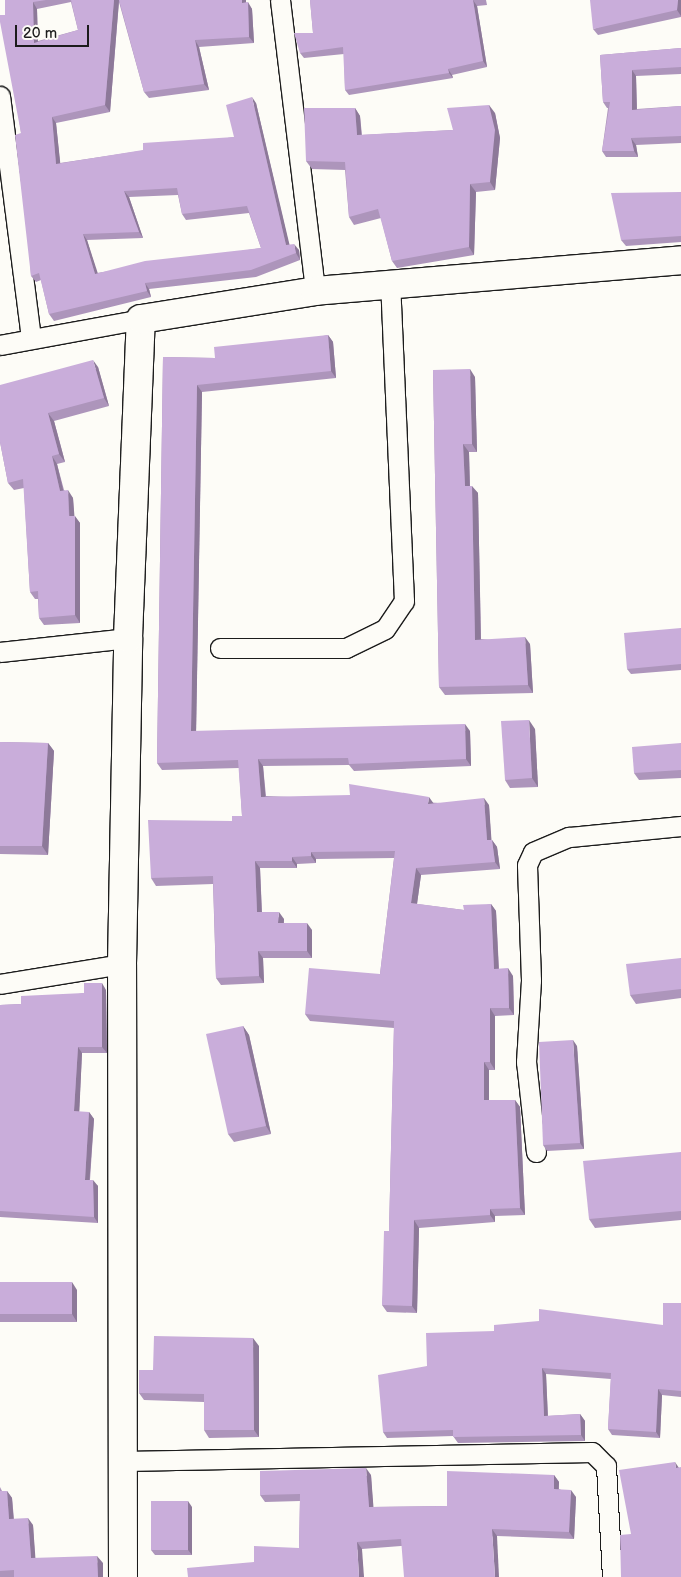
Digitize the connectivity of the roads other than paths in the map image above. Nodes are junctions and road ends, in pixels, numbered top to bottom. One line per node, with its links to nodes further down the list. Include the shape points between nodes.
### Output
1 (280, 0): 5 (street)
2 (0, 96): 7 (street)
3 (681, 260): 4 (street)
4 (390, 285): 5 (street); 10 (street, via 404,601 385,629 346,648)
5 (315, 291): 6 (street)
6 (141, 319): 7 (street); 9 (street)
7 (30, 337): 8 (street)
8 (0, 345)
9 (128, 638): 11 (street); 13 (street)
10 (220, 648)
11 (0, 652)
12 (681, 826): 15 (street, via 569,837 533,852 527,865 531,980 526,1078)
13 (122, 964): 14 (street); 16 (street)
14 (0, 984)
15 (536, 1152)
16 (124, 1461): 17 (street); 18 (street, via 592,1452 606,1466)
17 (123, 1577)
18 (612, 1577)

